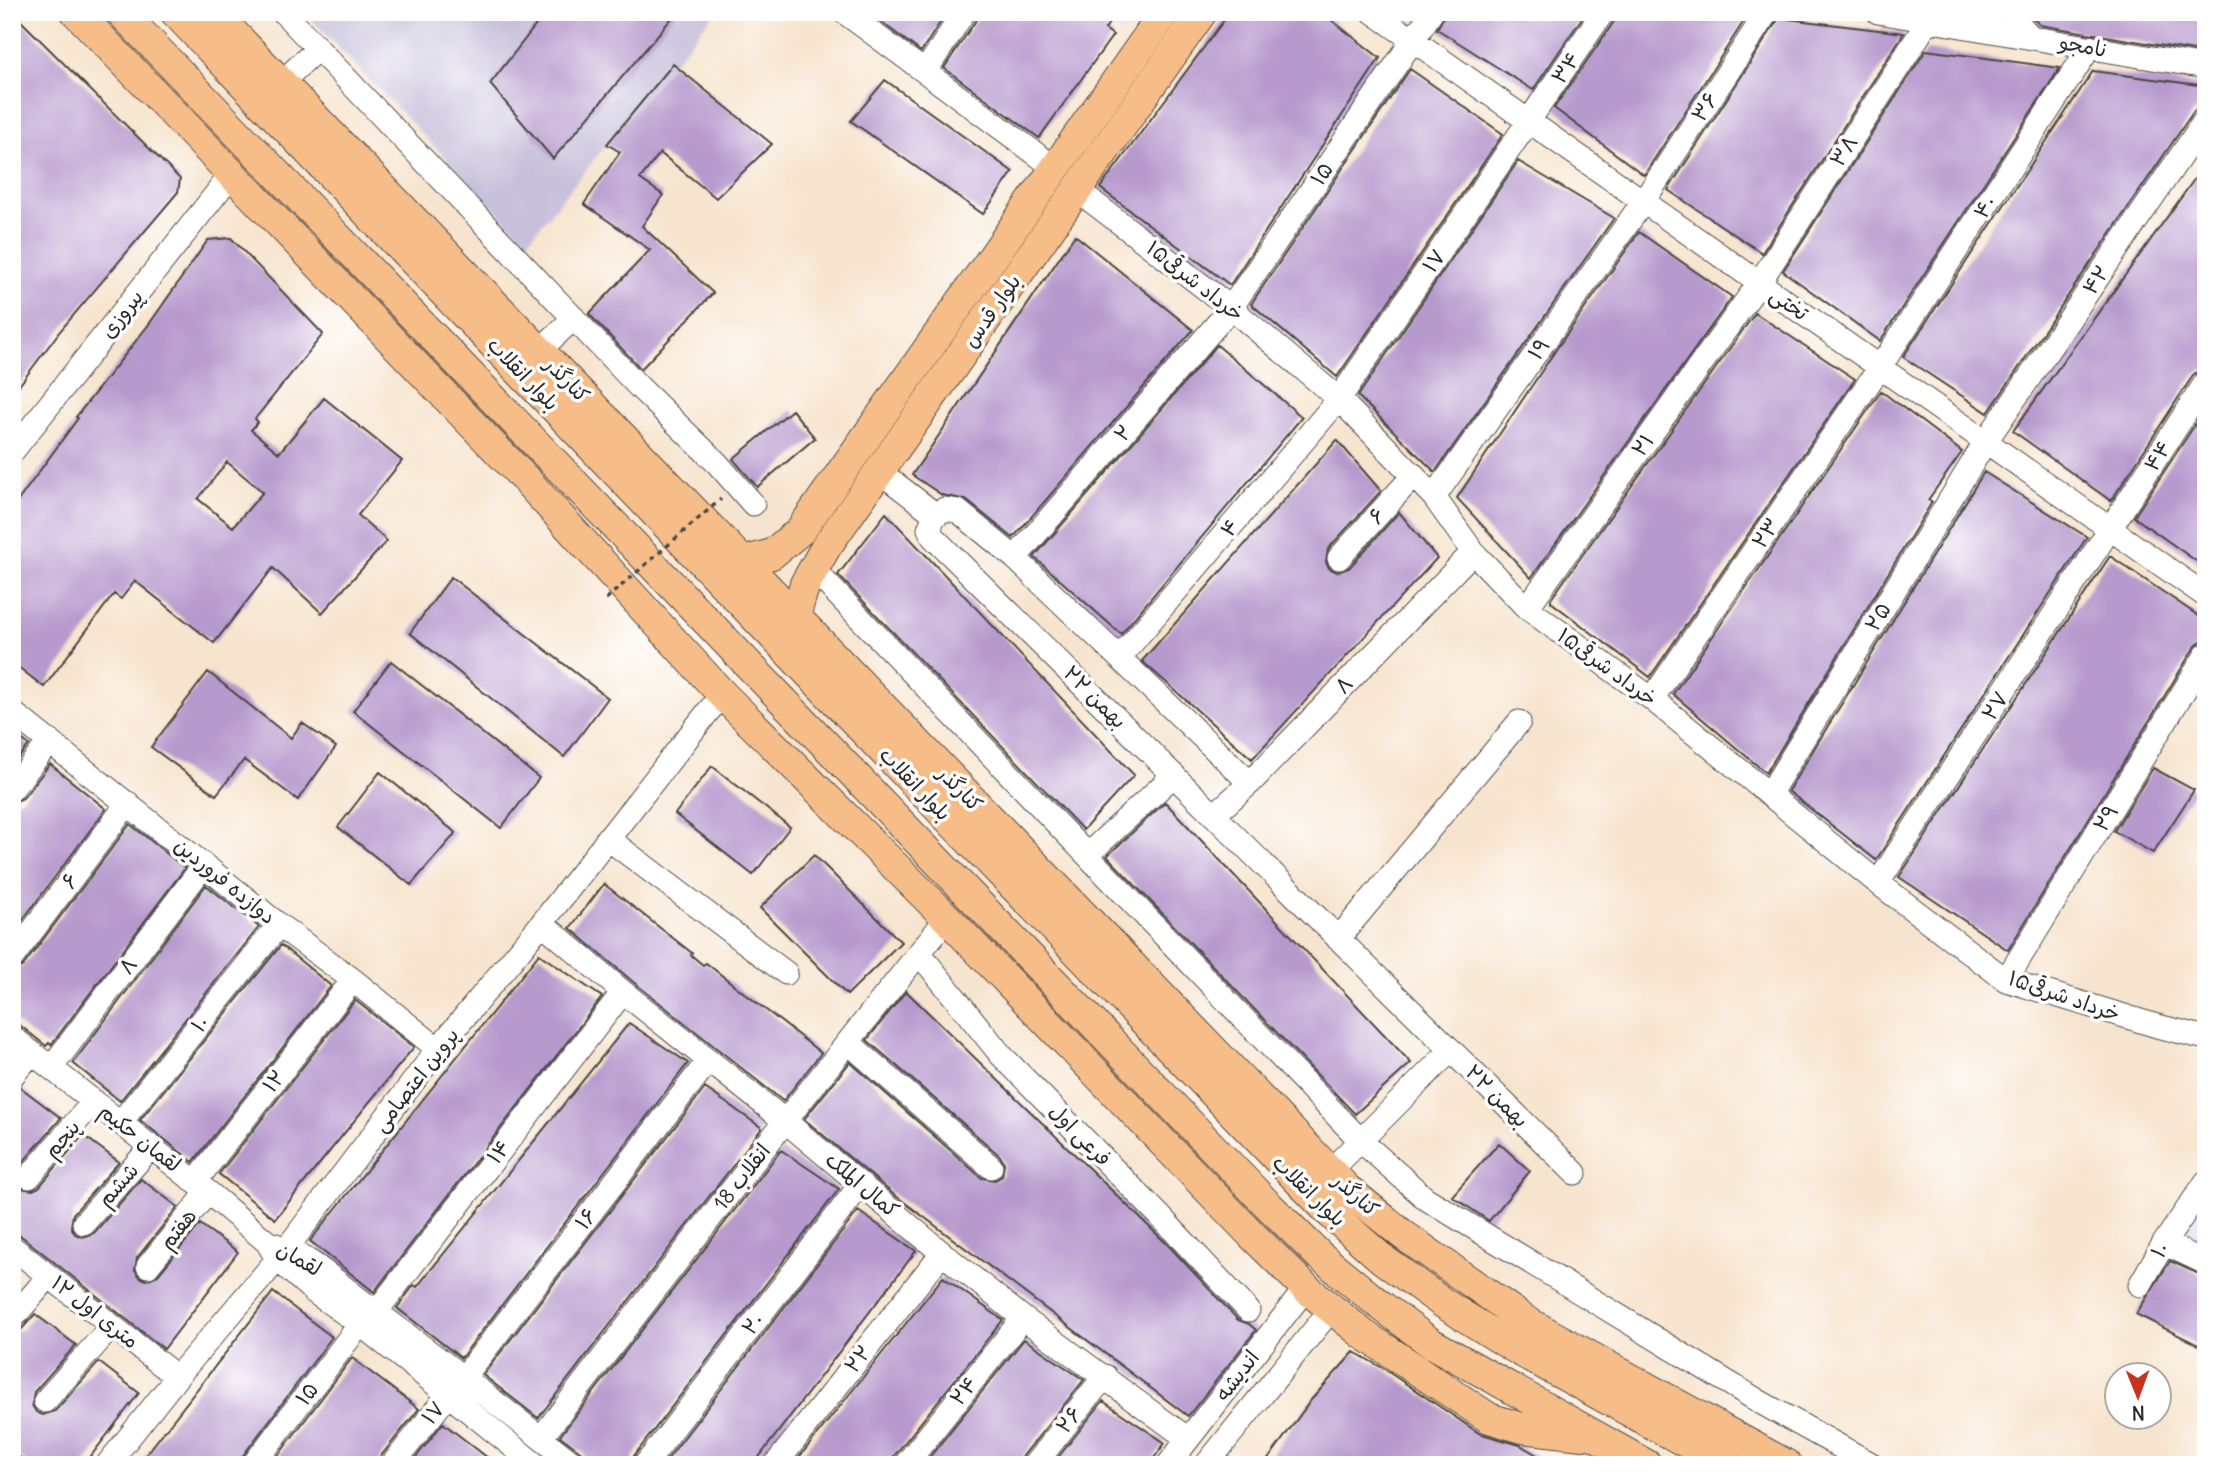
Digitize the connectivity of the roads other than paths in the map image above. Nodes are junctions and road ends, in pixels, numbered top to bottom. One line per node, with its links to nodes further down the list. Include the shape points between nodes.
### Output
1 (76, 12): 27 (main road)
2 (175, 12): 23 (main road, بلوار انقلاب)
3 (213, 12): 23 (main road, کنارگذر)
4 (282, 12): 20 (street)
5 (844, 12): 22 (street)
6 (964, 12): 22 (street)
7 (1165, 12): 26 (main road, بلوار قدس)
8 (1202, 12): 28 (main road, بلوار قدس)
9 (1373, 12): 18 (street, تختی)
10 (1432, 12): 18 (street, ۱۵)
11 (1603, 12): 25 (street, ۳۴)
12 (1767, 12): 29 (street, ۳۶)
13 (1878, 12): 16 (street, نامجو)
14 (2008, 12): 17 (street)
15 (130, 15): 41 (main road, بلوار انقلاب)
16 (1929, 20): 17 (street, نامجو); 30 (street, ۳۸)
17 (2031, 37): 19 (street, نامجو)
18 (1412, 40): 25 (street, تختی); 31 (street, ۱۵)
19 (2090, 47): 21 (street, نامجو); 34 (street, ۴۰)
20 (317, 49): 23 (street); 32 (street)
21 (2206, 67)
22 (925, 72): 26 (street)
23 (262, 76): 33 (main road, کنارگذر); 37 (main road, بلوار انقلاب)
24 (2206, 119): 38 (street, ۴۲)
25 (1529, 124): 29 (street, تختی); 36 (street, ۱۷)
26 (1055, 168): 40 (main road, بلوار قدس)
27 (231, 175): 39 (street, پیروزی); 44 (main road)
28 (1077, 190): 31 (street, ۱۵خرداد شرقی); 42 (main road, بلوار قدس)
29 (1643, 202): 30 (street, تختی); 45 (street, ۱۹)
30 (1759, 283): 34 (street, تختی); 55 (street, ۲۱)
31 (1231, 308): 36 (street, ۱۵خرداد شرقی); 50 (street, ۲)
32 (574, 318): 33 (street); 46 (street)
33 (539, 351): 37 (main road, کنارگذر)
34 (1880, 367): 38 (street, تختی); 60 (street, ۲۳)
35 (2206, 382): 48 (street, ۴۴)
36 (1339, 399): 43 (street, ۱۵خرداد شرقی); 58 (street, ۴)
37 (588, 422): 52 (main road, کنارگذر); 68 (main road, بلوار انقلاب)
38 (1986, 441): 48 (street, تختی); 67 (street, ۲۵)
39 (12, 452)
40 (855, 453): 42 (main road); 52 (main road, بلوار قدس, via 800,531 772,554)
41 (549, 458): 44 (main road); 92 (main road, بلوار انقلاب)
42 (880, 472): 47 (street); 53 (main road, بلوار قدس)
43 (1415, 475): 45 (street, ۱۵خرداد شرقی); 51 (street, ۶)
44 (527, 481): 59 (main road)
45 (1434, 497): 49 (street, ۱۵خرداد شرقی)
46 (753, 504)
47 (936, 515): 50 (street, via 944,509 958,511); 64 (street, ۲۲ بهمن, via 929,529 933,537)
48 (2111, 529): 54 (street, تختی); 74 (street, ۲۷)
49 (1473, 552): 55 (street, ۱۵خرداد شرقی); 65 (street, ۸)
50 (1015, 558): 58 (street)
51 (1339, 558)
52 (743, 562): 56 (main road, کنارگذر)
53 (813, 569): 56 (main road, بلوار قدس); 72 (street)
54 (2206, 596)
55 (1527, 608): 60 (street, ۱۵خرداد شرقی)
56 (795, 616): 68 (main road, کنارگذر)
57 (2206, 655): 83 (street, ۲۹)
58 (1120, 657): 65 (street)
59 (722, 694): 71 (street, پروین اعتصامی); 75 (main road)
60 (1652, 699): 67 (street, ۱۵خرداد شرقی)
61 (12, 712): 63 (street, دوازده فروردین)
62 (1520, 722): 78 (street)
63 (50, 741): 66 (street); 69 (street, دوازده فروردین)
64 (1174, 775): 70 (street, ۲۲ بهمن); 72 (street)
65 (1250, 783): 70 (street, ۸)
66 (12, 789)
67 (1770, 793): 74 (street, ۱۵خرداد شرقی)
68 (948, 798): 85 (main road, بلوار انقلاب); 102 (main road, کنارگذر)
69 (128, 803): 73 (street, دوازده فروردین); 80 (street, ۶)
70 (1214, 815): 78 (street, ۲۲ بهمن)
71 (607, 838): 76 (street, پروین اعتصامی); 81 (street)
72 (1087, 855): 99 (street)
73 (204, 865): 77 (street, دوازده فروردین); 94 (street, ۸)
74 (1878, 883): 83 (street, ۱۵خرداد شرقی)
75 (947, 918): 79 (street, انقلاب 18); 117 (main road, via 1242,1225)
76 (542, 923): 84 (street, کمال الملک); 89 (street, پروین اعتصامی)
77 (279, 925): 82 (street, دوازده فروردین); 98 (street, ۱۰)
78 (1338, 939): 90 (street, ۲۲ بهمن)
79 (919, 953): 88 (street, انقلاب 18); 118 (street, فرعی اول, via 1001,1055)
80 (12, 958)
81 (786, 973)
82 (353, 980): 89 (street, دوازده فروردین); 107 (street, ۱۲)
83 (2006, 980): 87 (street, ۱۵خرداد شرقی)
84 (623, 992): 93 (street, کمال الملک); 119 (street, ۱۴)
85 (1151, 1029): 92 (main road); 144 (main road, بلوار انقلاب, via 1279,1163 1382,1259 1518,1350)
86 (12, 1037): 91 (street, لقمان حکیم)
87 (2206, 1038)
88 (849, 1043): 97 (street, انقلاب 18); 101 (street)
89 (438, 1049): 111 (street, پروین اعتصامی)
90 (1451, 1050): 99 (street); 103 (street, ۲۲ بهمن)
91 (32, 1053): 94 (street, لقمان حکیم); 95 (street)
92 (1124, 1055): 129 (main road, بلوار انقلاب, via 1319,1255 1375,1301 1431,1343)
93 (708, 1061): 97 (street, کمال الملک); 126 (street, ۱۶)
94 (51, 1068): 96 (street, لقمان حکیم)
95 (12, 1076)
96 (94, 1101): 98 (street, لقمان حکیم); 104 (street, پنجم)
97 (785, 1121): 106 (street, کمال الملک); 130 (street, انقلاب 18)
98 (120, 1123): 100 (street, لقمان حکیم)
99 (1360, 1140): 102 (street); 146 (street, via 1424,1198 1760,1402)
100 (151, 1147): 107 (street, لقمان حکیم); 108 (street, ششم)
101 (992, 1167)
102 (1329, 1171): 145 (main road, کنارگذر, via 1402,1234 1526,1321)
103 (1575, 1173)
104 (29, 1177)
105 (2206, 1182): 109 (street, ۱۰)
106 (861, 1184): 112 (street, کمال الملک); 137 (street, ۲۰)
107 (202, 1187): 111 (street, لقمان حکیم); 114 (street, هفتم)
108 (84, 1223)
109 (2164, 1243): 113 (street); 116 (street, ۱۰)
110 (12, 1247): 115 (street, ۱۲ متری اول)
111 (277, 1250): 119 (street, لقمان); 125 (street, پروین اعتصامی)
112 (942, 1253): 120 (street, کمال الملک); 138 (street, ۲۲)
113 (2206, 1263)
114 (148, 1266)
115 (49, 1276): 122 (street); 123 (street, ۱۲ متری اول)
116 (2140, 1285)
117 (1298, 1298): 121 (main road); 131 (street, اندیشه)
118 (1248, 1310)
119 (368, 1318): 126 (street, لقمان); 127 (street, لقمان); 134 (street, ۱۵)
120 (1023, 1318): 124 (street, کمال الملک); 139 (street, ۲۴)
121 (1324, 1318): 129 (main road, via 1386,1350 1489,1418 1522,1428); 142 (street, اندیشه)
122 (12, 1320)
123 (112, 1326): 125 (street, ۱۲ متری اول); 128 (street)
124 (1105, 1376): 131 (street, کمال الملک); 140 (street, ۲۶)
125 (177, 1377): 133 (street, پروین اعتصامی)
126 (464, 1377): 130 (street, لقمان)
127 (448, 1395): 132 (street, لقمان); 135 (street, ۱۷)
128 (45, 1401)
129 (1596, 1436): 143 (main road, بلوار انقلاب)
130 (541, 1438): 136 (street, لقمان)
131 (1188, 1438): 141 (street, اندیشه)
132 (527, 1462)
133 (107, 1465)
134 (253, 1465)
135 (392, 1465)
136 (575, 1465)
137 (645, 1465)
138 (775, 1465)
139 (905, 1465)
140 (1034, 1465)
141 (1168, 1465)
142 (1206, 1465)
143 (1647, 1465)
144 (1727, 1465)
145 (1787, 1465)
146 (1873, 1465)

